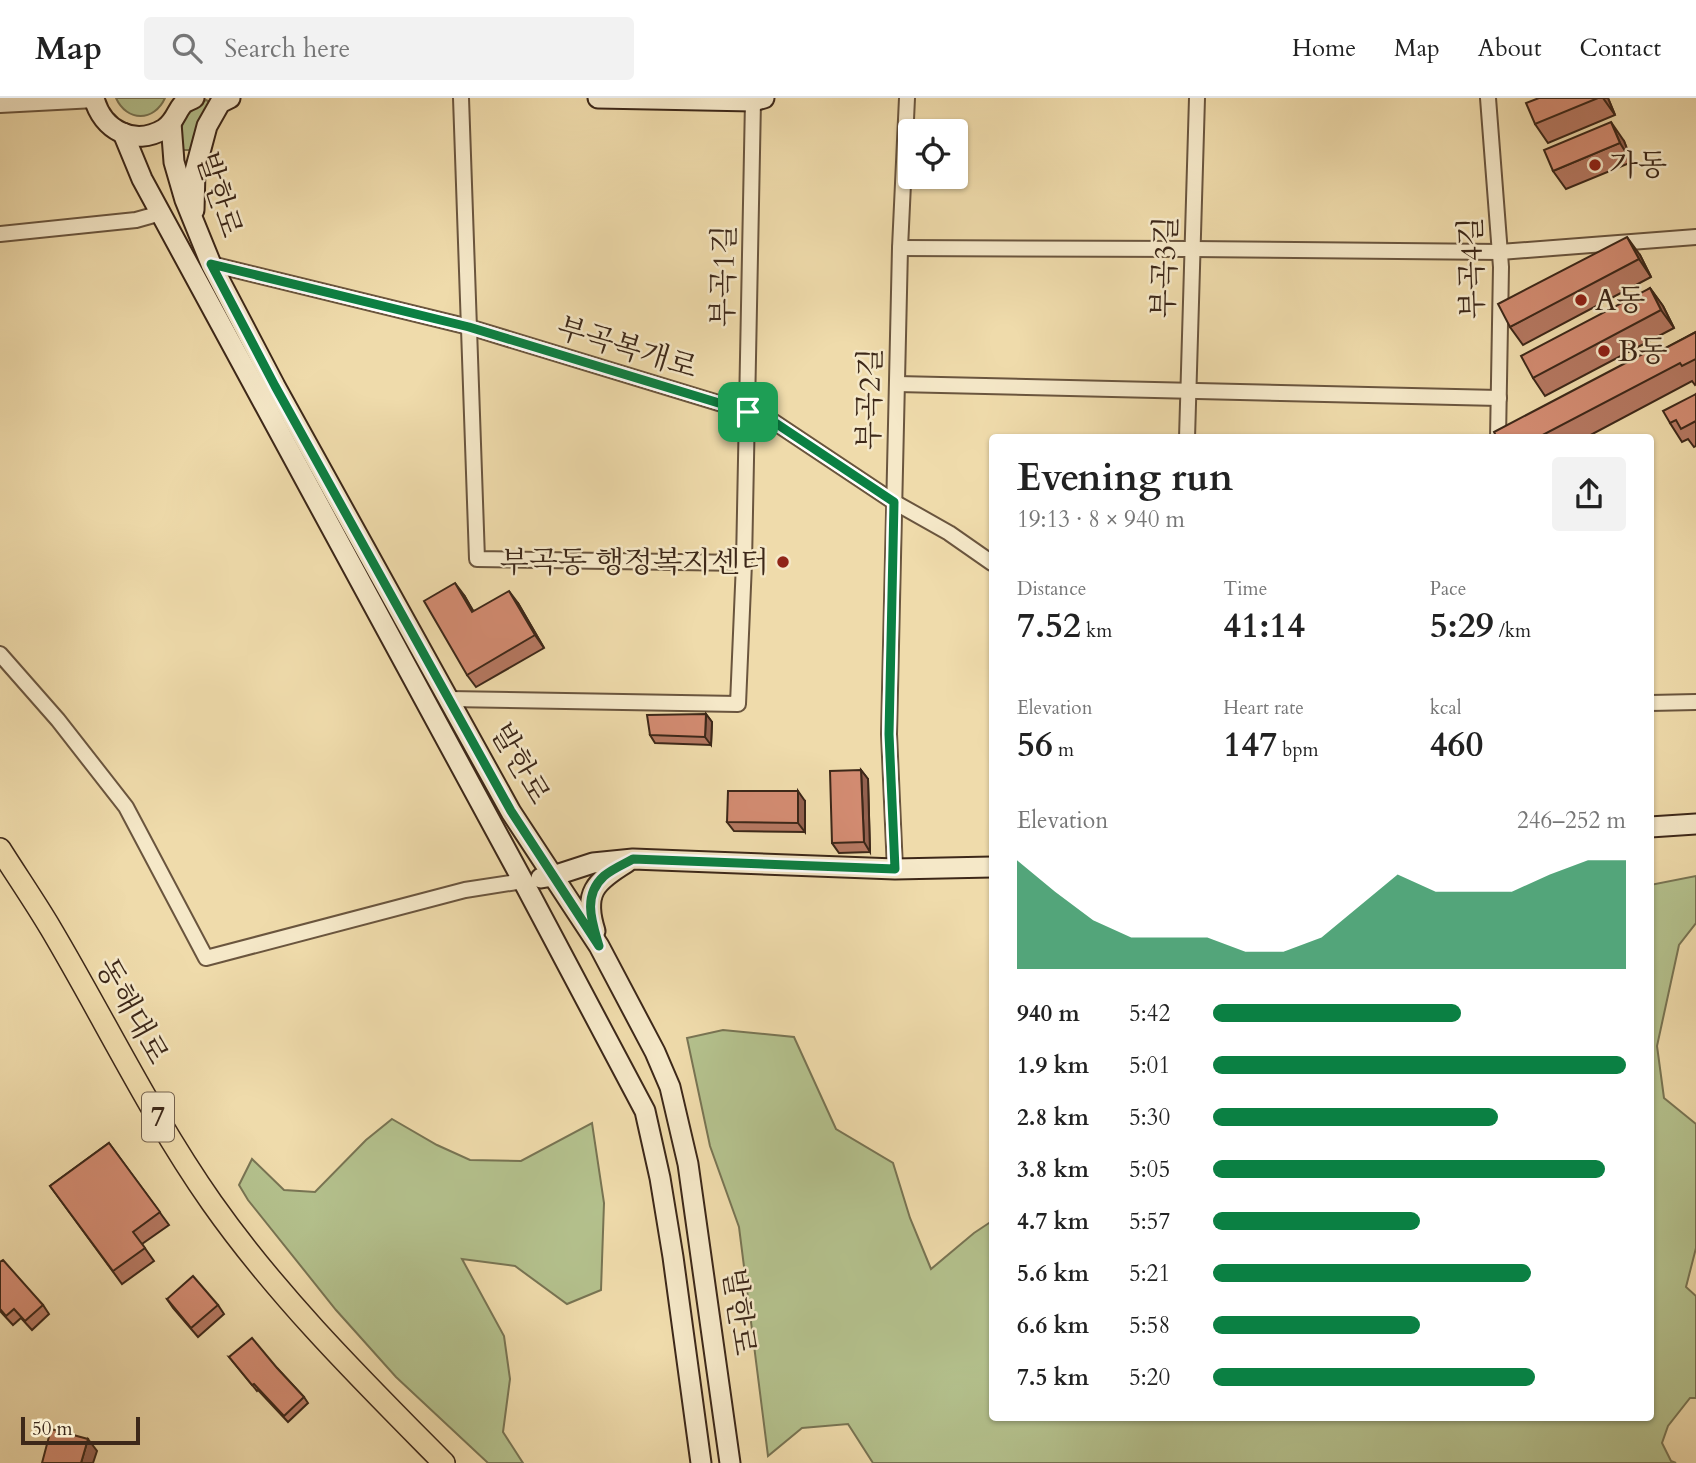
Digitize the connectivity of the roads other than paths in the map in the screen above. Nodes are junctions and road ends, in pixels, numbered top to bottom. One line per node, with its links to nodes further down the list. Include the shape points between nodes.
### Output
1 (230, 98): 14 (street, via 220,103 207,126 195,171)
2 (461, 98): 21 (street)
3 (598, 98): 8 (street)
4 (907, 98): 17 (street, 부곡2길)
5 (1197, 98): 18 (street, 부곡3길)
6 (1488, 98): 19 (street, 부곡4길)
7 (95, 99): 10 (street); 12 (street, via 100,114)
8 (758, 99): 25 (street, 부곡1길)
9 (187, 100): 11 (street)
10 (0, 104)
11 (171, 123): 12 (street, via 153,134); 14 (street, 발한로, via 173,162)
12 (123, 134): 13 (street, 발한로)
13 (161, 213): 15 (street, via 136,220); 42 (street, 발한로)
14 (194, 222): 20 (street, 발한로)
15 (0, 234)
16 (1696, 237): 19 (street)
17 (900, 248): 18 (street); 22 (street, 부곡2길)
18 (1192, 249): 19 (street); 23 (street, 부곡3길)
19 (1500, 252): 24 (street, 부곡4길)
20 (211, 264): 21 (street, 부곡복개로); 32 (street, 발한로)
21 (469, 327): 25 (street, 부곡복개로); 30 (street, via 477,559)
22 (897, 384): 23 (street); 28 (street, 부곡2길)
23 (1187, 391): 24 (street); 26 (street, 부곡3길)
24 (1499, 398): 27 (street, 부곡4길)
25 (748, 412): 28 (street, 부곡복개로, via 768,418); 30 (street, 부곡1길)
26 (1187, 434)
27 (1498, 434)
28 (894, 502): 29 (street, 부곡복개로); 40 (street, 부곡2길, via 889,734)
29 (989, 561)
30 (744, 563): 32 (street, 부곡1길, via 738,704)
31 (0, 654): 42 (street, via 126,807 206,958 465,890)
32 (449, 699): 41 (street, 발한로)
33 (1696, 702): 34 (street)
34 (1654, 704)
35 (1696, 824): 36 (street)
36 (1654, 827)
37 (0, 849): 44 (main road, 동해대로 / 7, via 212,1203 261,1268)
38 (633, 859): 40 (street); 41 (street, via 593,863); 43 (street, via 604,876 593,891 590,914)
39 (989, 867): 40 (street)
40 (895, 869)
41 (553, 876): 42 (street); 43 (street, 발한로)
42 (523, 881): 47 (street, 발한로, via 645,1111 660,1178)
43 (599, 946): 48 (street, 발한로, via 670,1087 680,1126)
44 (346, 1364): 45 (main road, 동해대로 / 7); 46 (main road, 동해대로 / 7)
45 (444, 1463)
46 (457, 1463)
47 (701, 1463)
48 (730, 1463)

